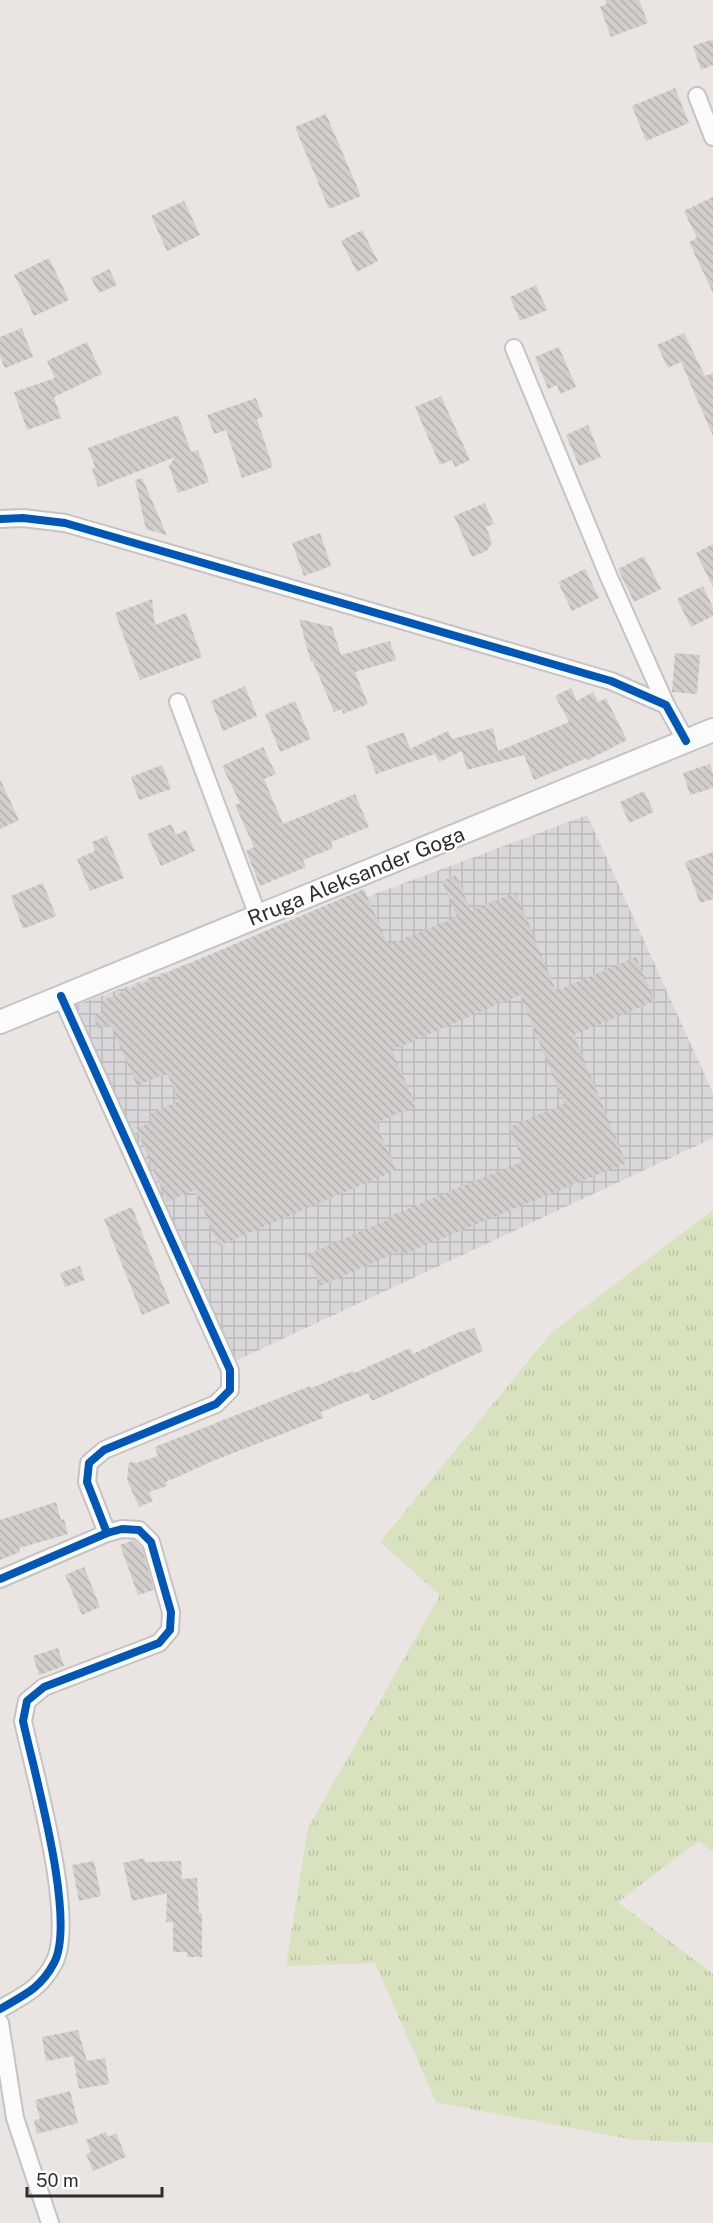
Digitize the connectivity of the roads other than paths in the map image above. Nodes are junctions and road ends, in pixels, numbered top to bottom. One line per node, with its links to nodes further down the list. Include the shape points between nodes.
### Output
1 (697, 96): 2 (street)
2 (713, 137)
3 (514, 348): 6 (street)
4 (0, 519): 6 (street, via 65,523 611,681)
5 (178, 702): 9 (street)
6 (666, 705): 8 (street)
7 (713, 730): 8 (main road, Rruga Aleksander Goga)
8 (687, 741): 9 (main road, Rruga Aleksander Goga)
9 (258, 916): 10 (main road, Rruga Aleksander Goga)
10 (61, 996): 11 (main road, Rruga Aleksander Goga); 12 (street, via 230,1370 230,1390 216,1404 104,1450 89,1464 87,1482)
11 (0, 1022)
12 (107, 1533): 13 (street); 14 (street, via 139,1530 151,1542 171,1612 170,1630 159,1643 44,1687 27,1701 23,1721 58,1878 62,1923 55,1961 36,1988)
13 (0, 1579)
14 (0, 2009)
15 (0, 2023): 16 (street, via 15,2118)
16 (50, 2223)

